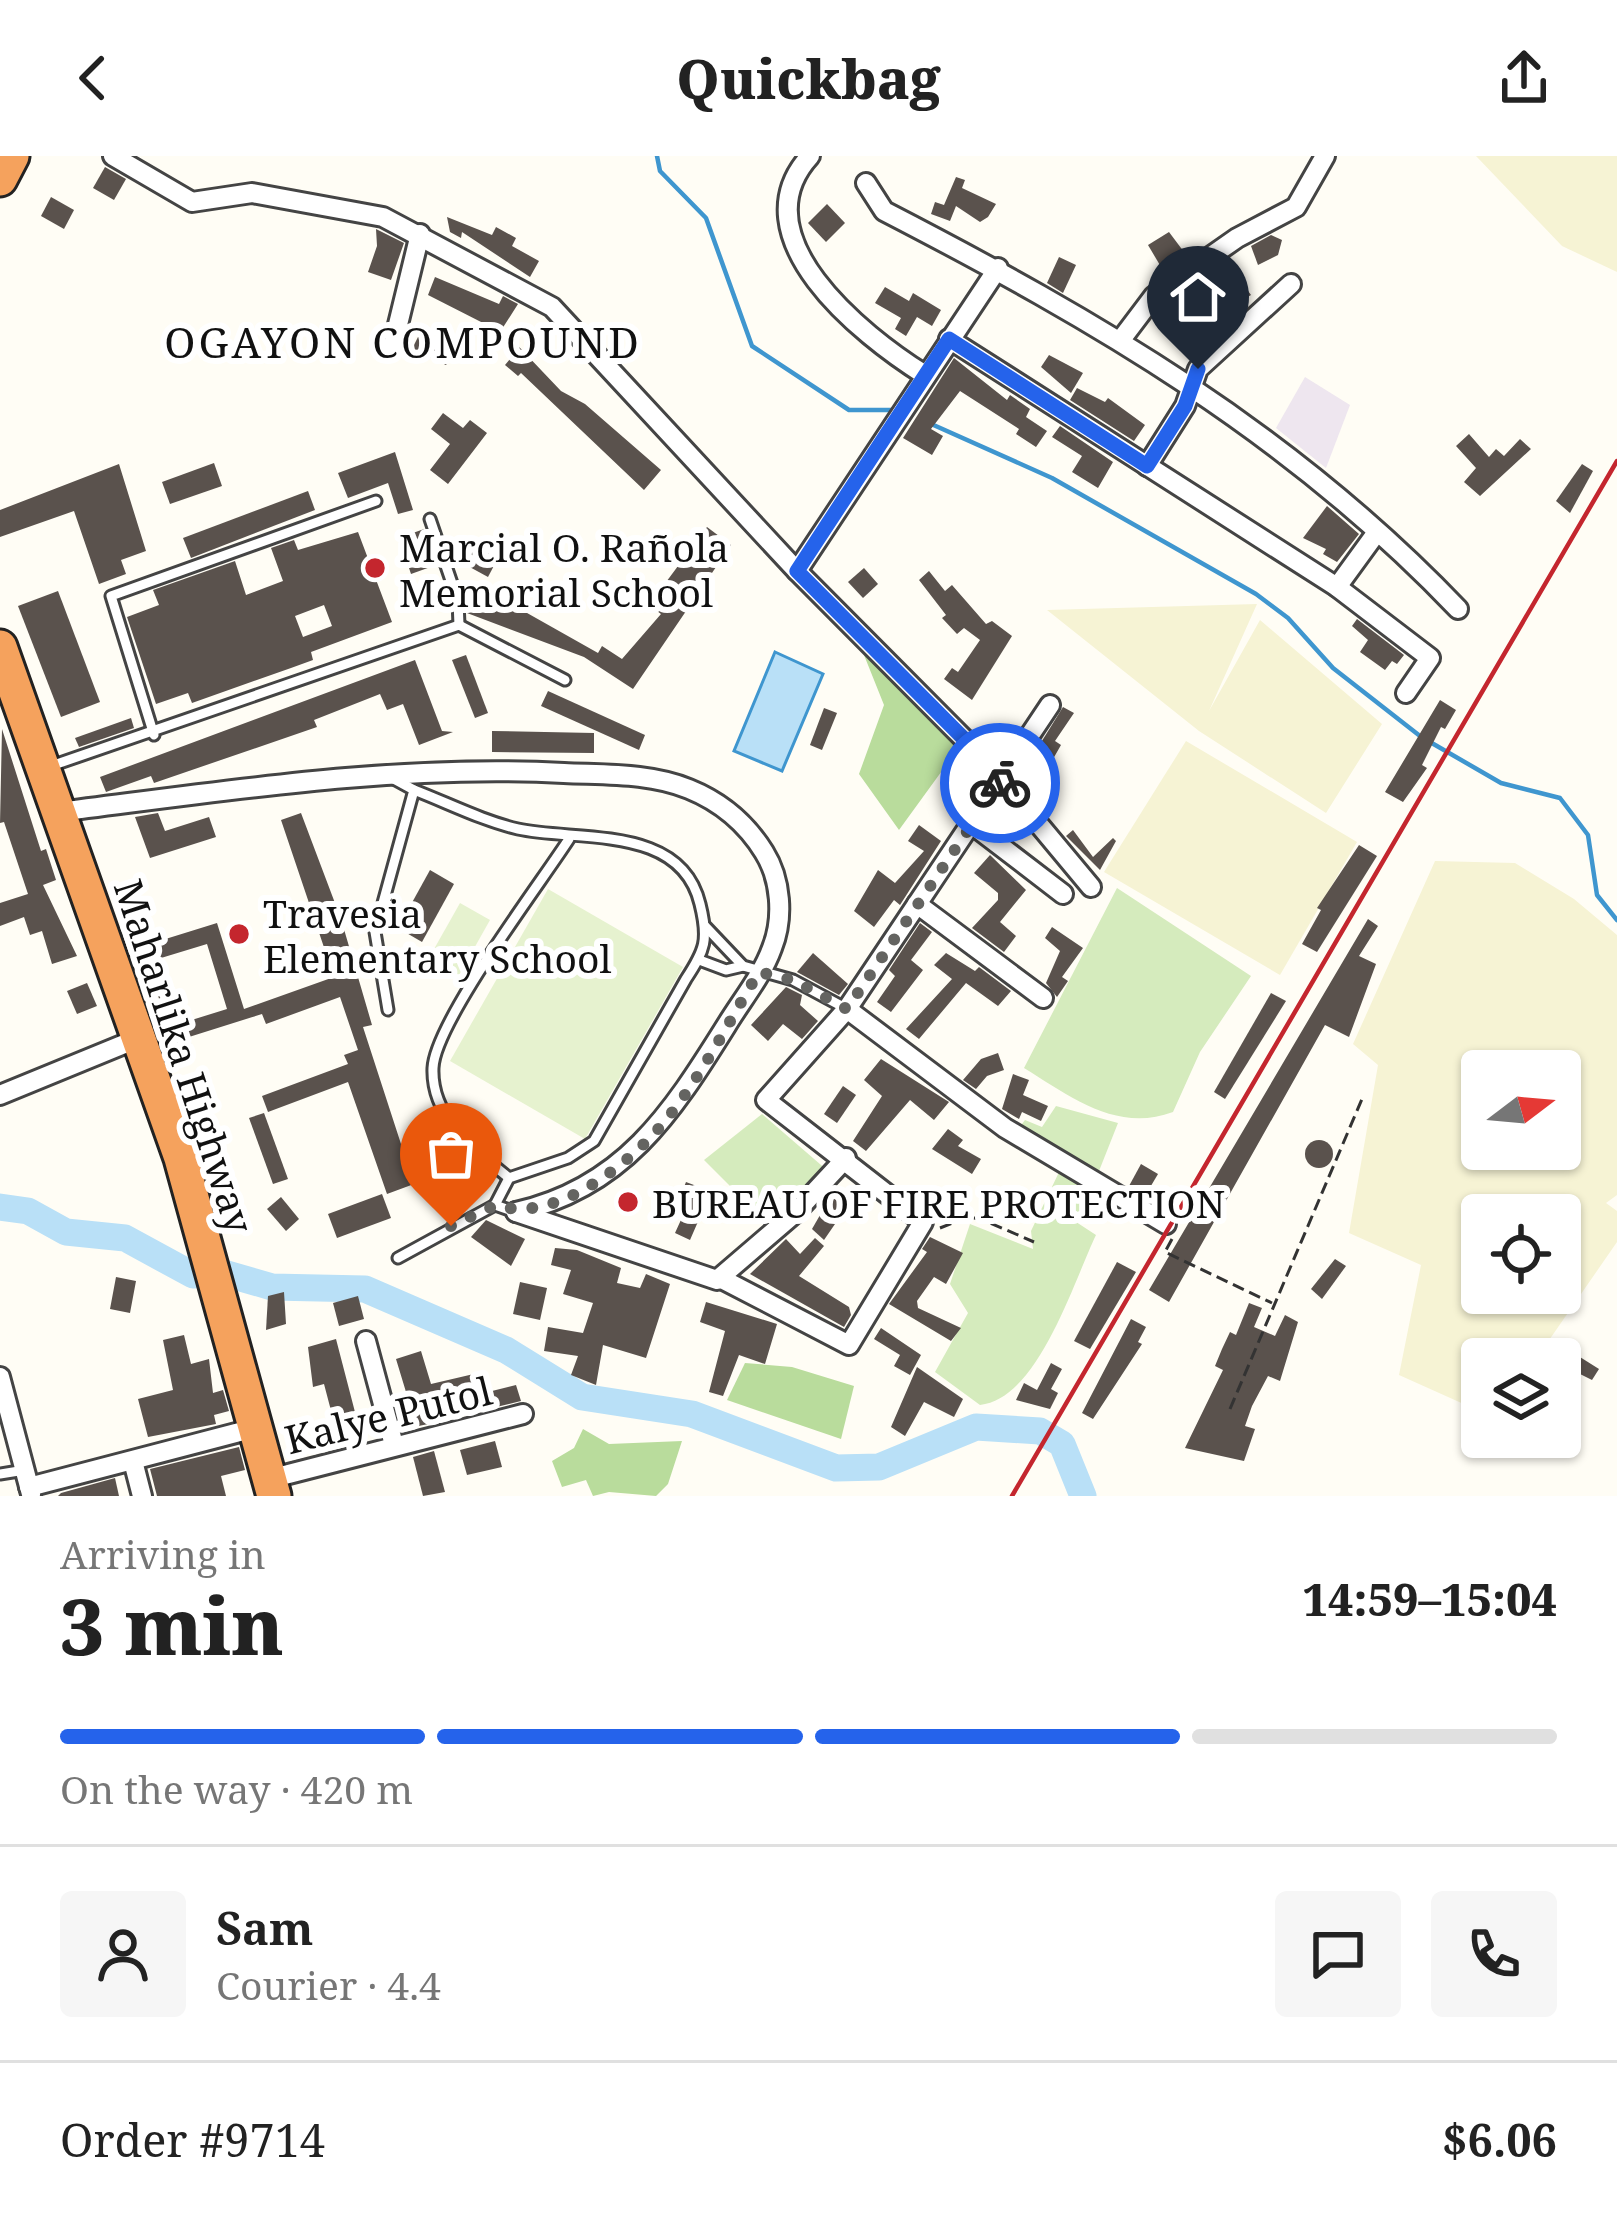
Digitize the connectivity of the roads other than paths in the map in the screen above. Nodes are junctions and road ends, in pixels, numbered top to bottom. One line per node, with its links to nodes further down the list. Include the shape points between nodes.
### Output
1 (12, 156): 5 (highway)
2 (113, 156): 7 (street, via 192,202 252,193 383,217)
3 (810, 156): 13 (street, via 794,174 785,208 807,268 862,331)
4 (1325, 156): 11 (street, via 1296,207 1154,296)
5 (0, 179)
6 (866, 183): 8 (street, via 884,211)
7 (420, 234): 12 (street); 19 (street, via 568,320)
8 (998, 268): 10 (street); 11 (street)
9 (1292, 284): 14 (street, via 1198,369)
10 (949, 339): 13 (street); 15 (street)
11 (1120, 340): 14 (street)
12 (393, 345)
13 (925, 375): 19 (street)
14 (1190, 386): 15 (street); 18 (street)
15 (1147, 466): 20 (street)
16 (376, 501): 27 (lane, via 111,596)
17 (430, 519): 22 (lane, via 458,601)
18 (1377, 532): 20 (street); 21 (street)
19 (797, 571): 30 (street)
20 (1337, 586): 25 (street, via 1430,658)
21 (1458, 609)
22 (458, 625): 24 (lane); 27 (lane)
23 (3, 665): 28 (highway, Maharlika Highway)
24 (565, 680)
25 (1406, 693)
26 (1050, 705): 30 (street)
27 (154, 735): 28 (lane)
28 (43, 769): 32 (highway, Maharlika Highway)
29 (387, 775): 31 (lane); 32 (street); 40 (street, via 486,769 650,777 702,795 737,817 777,881 775,940)
30 (1001, 784): 33 (street); 35 (street)
31 (415, 790): 34 (lane, via 512,828); 43 (lane, via 375,932)
32 (58, 812): 44 (highway, Maharlika Highway)
33 (973, 825): 36 (street); 37 (street)
34 (569, 838): 38 (lane, via 629,842 673,858 697,891); 47 (lane, via 447,1028 433,1067 441,1106 462,1138)
35 (1090, 886)
36 (1063, 894)
37 (917, 904): 41 (street); 42 (street)
38 (705, 926): 39 (lane); 40 (lane)
39 (702, 961): 40 (lane); 47 (lane, via 594,1142)
40 (751, 969): 42 (lane); 49 (street, via 670,1115 646,1140 580,1191)
41 (1042, 998)
42 (847, 1009): 46 (street, via 766,1100); 50 (street, via 1005,1128)
43 (388, 1010)
44 (139, 1038): 45 (street); 56 (highway, Maharlika Highway)
45 (0, 1095)
46 (846, 1158): 52 (street); 52 (street, via 923,1222 849,1345)
47 (508, 1178): 48 (lane)
48 (496, 1205): 49 (lane); 51 (lane)
49 (516, 1212): 52 (street, via 702,1280)
50 (1166, 1224)
51 (398, 1258)
52 (721, 1278)
53 (366, 1340): 57 (street)
54 (0, 1377): 60 (street)
55 (523, 1414): 57 (street, Kalye Putol)
56 (254, 1428): 58 (street); 61 (highway, Maharlika Highway)
57 (394, 1445): 61 (street, Kalye Putol)
58 (133, 1461): 60 (street); 62 (street)
59 (0, 1474): 60 (lane)
60 (28, 1484)
61 (272, 1487)
62 (142, 1496)

